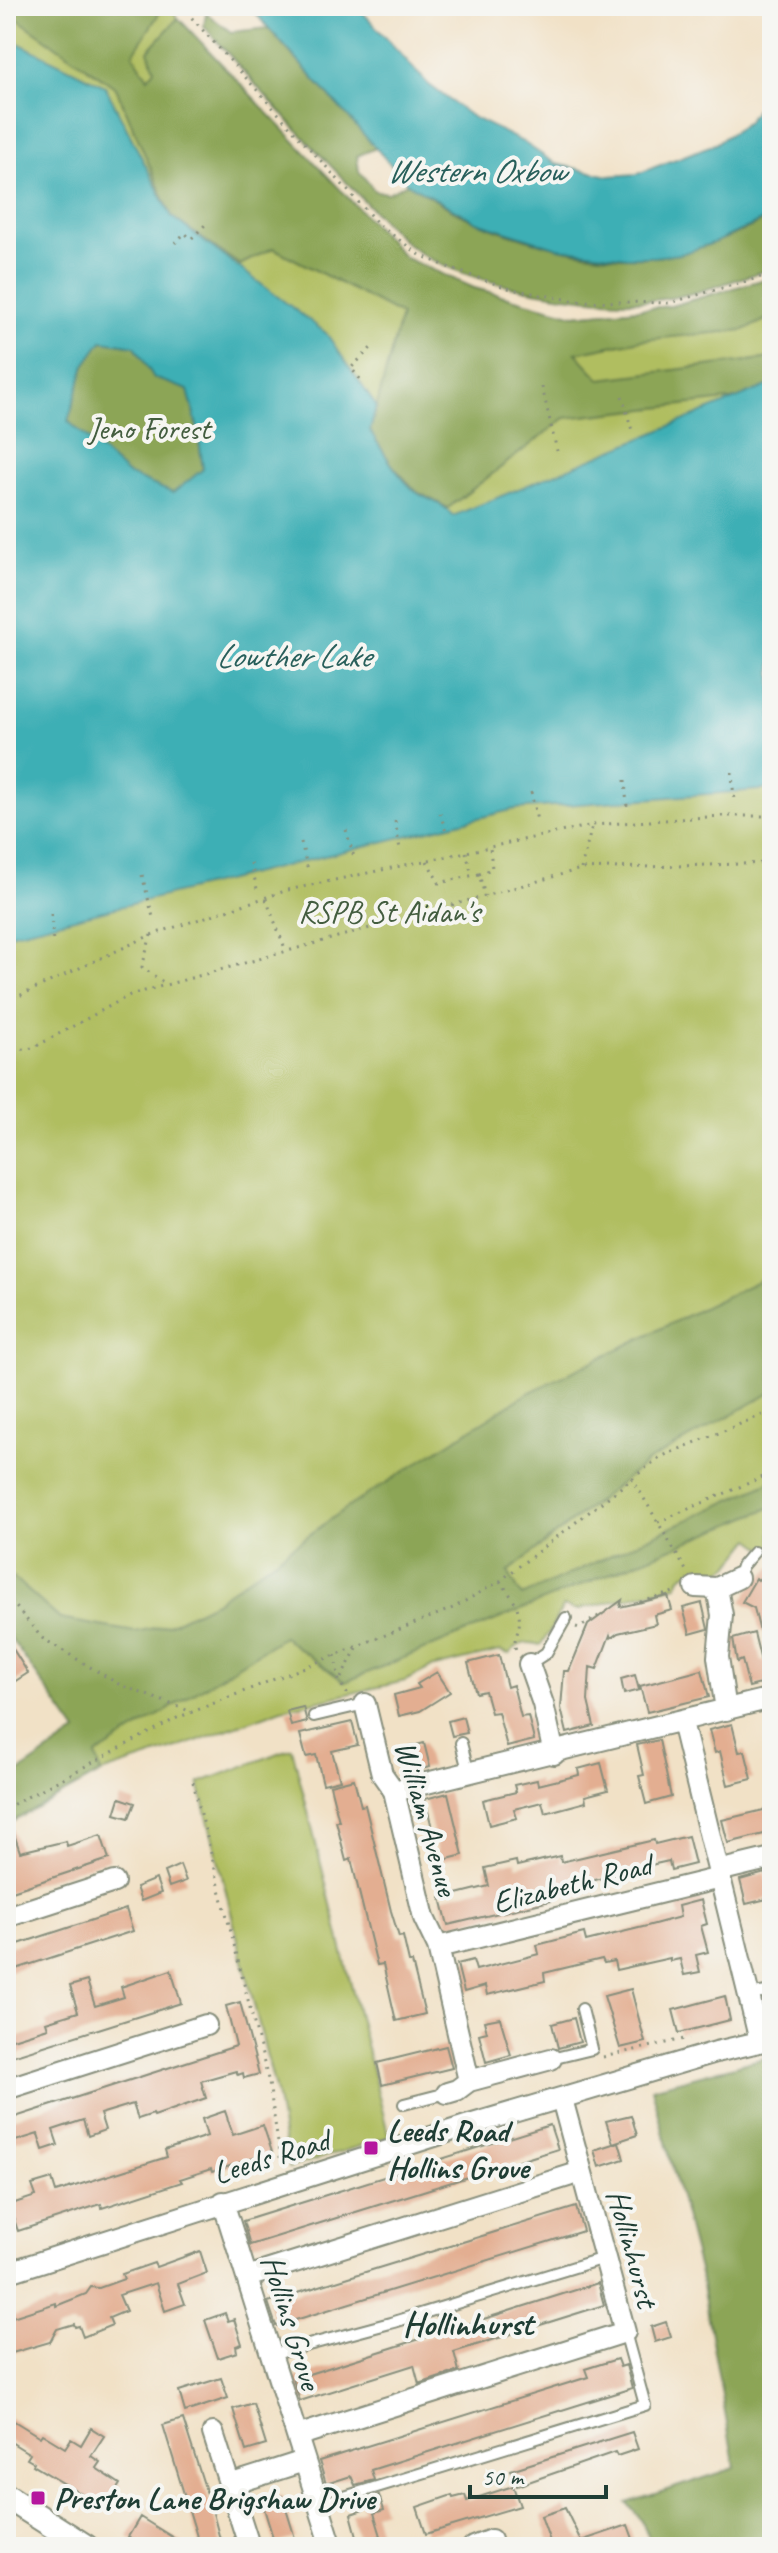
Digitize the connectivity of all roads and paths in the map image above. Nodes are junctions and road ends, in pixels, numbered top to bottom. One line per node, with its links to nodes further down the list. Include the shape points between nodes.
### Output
1 (181, 6): 4 (path, via 379,225 420,255 511,289 576,301 669,303)
2 (206, 224): 3 (path, via 191,239 185,233)
3 (175, 243)
4 (772, 274)
5 (371, 348): 6 (path, via 351,368)
6 (360, 379)
7 (542, 387): 10 (path)
8 (622, 396): 9 (path)
9 (633, 434)
10 (557, 451)
11 (732, 772): 14 (path)
12 (625, 780): 15 (path)
13 (531, 792): 19 (path)
14 (734, 801)
15 (627, 807)
16 (440, 813): 22 (path)
17 (772, 816): 20 (path)
18 (395, 821): 25 (path)
19 (537, 821)
20 (593, 825): 24 (path); 31 (path)
21 (346, 830): 27 (path)
22 (446, 832)
23 (301, 842): 32 (path)
24 (490, 847): 26 (path); 33 (path, via 492,869)
25 (400, 849)
26 (466, 852): 28 (path); 35 (path)
27 (354, 857)
28 (427, 861): 35 (path, via 439,883); 38 (path)
29 (251, 863): 36 (path)
30 (772, 863): 31 (path)
31 (581, 869): 37 (path)
32 (308, 870)
33 (479, 874): 35 (path); 37 (path)
34 (142, 875): 40 (path)
35 (472, 875)
36 (257, 889)
37 (485, 896): 43 (path)
38 (265, 898): 41 (path); 43 (path)
39 (51, 914): 42 (path)
40 (154, 921)
41 (151, 935): 44 (path, via 142,967); 45 (path)
42 (53, 943)
43 (286, 951): 44 (path)
44 (167, 985): 46 (path, via 130,995 33,1048)
45 (6, 1002)
46 (6, 1051)
47 (772, 1411): 49 (path, via 660,1457)
48 (772, 1473): 50 (path)
49 (632, 1478): 50 (path); 53 (path)
50 (657, 1522): 54 (path)
51 (754, 1552): 52 (lane)
52 (738, 1578): 55 (street)
53 (500, 1581): 60 (path, via 453,1608); 62 (path, via 519,1614 514,1647)
54 (695, 1587): 55 (street); 57 (path)
55 (717, 1588): 66 (street, via 722,1615 718,1657)
56 (6, 1595): 67 (path, via 42,1638 120,1685)
57 (640, 1602)
58 (602, 1614): 59 (path, via 579,1628)
59 (565, 1620): 62 (lane, via 546,1653)
60 (358, 1646): 61 (path); 63 (path)
61 (335, 1655): 63 (path); 67 (path)
62 (529, 1664): 71 (street)
63 (339, 1681): 65 (path, via 350,1699)
64 (772, 1698): 66 (street)
65 (365, 1704): 68 (lane); 74 (street, William Avenue, via 382,1774)
66 (726, 1710): 69 (street)
67 (192, 1712): 75 (path)
68 (314, 1716)
69 (682, 1722): 71 (street); 77 (street)
70 (461, 1743): 72 (lane)
71 (554, 1754): 72 (street)
72 (469, 1774): 74 (street)
73 (193, 1782): 95 (path, via 269,2083)
74 (394, 1791): 80 (street, William Avenue, via 424,1918)
75 (6, 1808)
76 (772, 1858): 77 (street, Elizabeth Road)
77 (719, 1874): 80 (street, Elizabeth Road); 82 (street)
78 (114, 1882): 79 (street)
79 (6, 1917)
80 (438, 1947): 89 (street, William Avenue)
81 (772, 1991): 82 (lane)
82 (749, 1995): 86 (street)
83 (582, 2009): 87 (lane)
84 (206, 2025): 90 (street)
85 (693, 2037): 87 (path, via 605,2058)
86 (766, 2040): 92 (street, Leeds Road)
87 (592, 2049): 88 (lane)
88 (551, 2059): 89 (street)
89 (469, 2081): 91 (street)
90 (6, 2089)
91 (447, 2093): 93 (lane)
92 (562, 2099): 94 (street, Hollinhurst); 95 (street, Leeds Road)
93 (404, 2104)
94 (581, 2172): 97 (street, Hollinhurst); 99 (street, Hollinhurst)
95 (287, 2182): 96 (street, Leeds Road)
96 (223, 2202): 98 (street, Leeds Road); 99 (street, Hollins Grove)
97 (604, 2258): 100 (street, Hollinhurst); 101 (lane)
98 (6, 2273)
99 (247, 2277): 101 (street, Hollins Grove)
100 (625, 2332): 103 (street, Hollinhurst); 107 (lane, via 645,2405)
101 (271, 2355): 103 (street, Hollins Grove)
102 (213, 2433): 105 (street)
103 (297, 2436): 104 (street, Hollins Grove)
104 (304, 2461): 105 (street); 107 (street, Hollins Grove)
105 (229, 2485): 108 (street)
106 (6, 2496): 109 (street)
107 (318, 2505): 110 (street, Hollins Grove)
108 (247, 2539)
109 (86, 2547)
110 (332, 2547)

